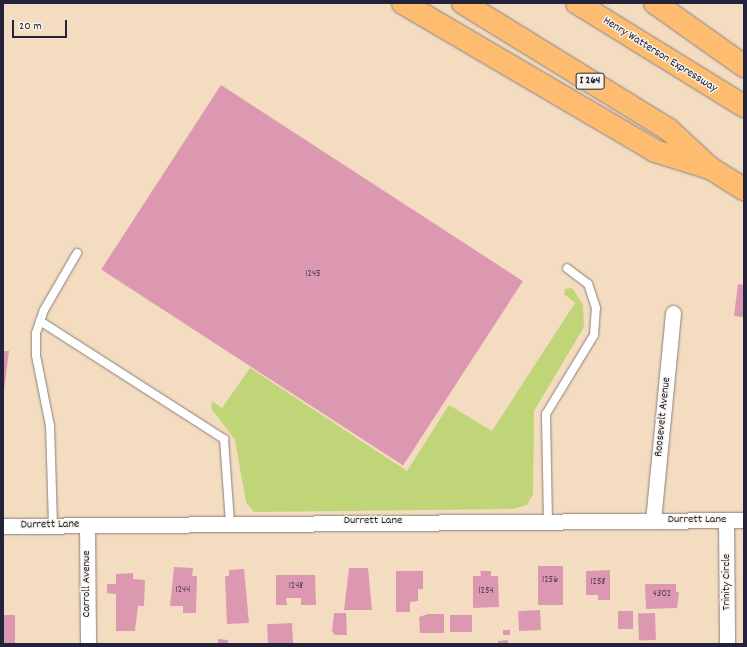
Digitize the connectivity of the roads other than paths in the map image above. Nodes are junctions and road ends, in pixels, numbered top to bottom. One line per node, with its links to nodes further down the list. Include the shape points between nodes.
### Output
1 (403, 3): 7 (highway, via 655,151)
2 (463, 3): 7 (highway, I 264, via 668,128)
3 (577, 3): 6 (highway, Henry Watterson Expressway)
4 (655, 3): 5 (highway)
5 (744, 66)
6 (744, 106)
7 (710, 168): 8 (highway, I 264)
8 (744, 189)
9 (77, 253): 12 (lane)
10 (567, 268): 15 (lane, via 588,284 596,308 594,335 546,414)
11 (673, 313): 16 (street, Roosevelt Avenue)
12 (40, 321): 17 (lane, via 224,439); 18 (lane, via 36,356 50,426)
13 (726, 520): 14 (street, Durrett Lane); 16 (street, Durrett Lane); 22 (street, Trinity Circle)
14 (744, 520)
15 (548, 521): 16 (street, Durrett Lane); 17 (street, Durrett Lane)
16 (653, 521)
17 (230, 522): 19 (street, Durrett Lane)
18 (52, 525): 19 (street, Durrett Lane); 20 (street, Durrett Lane)
19 (87, 525): 21 (street, Carroll Avenue)
20 (3, 526)
21 (88, 644)
22 (727, 644)

